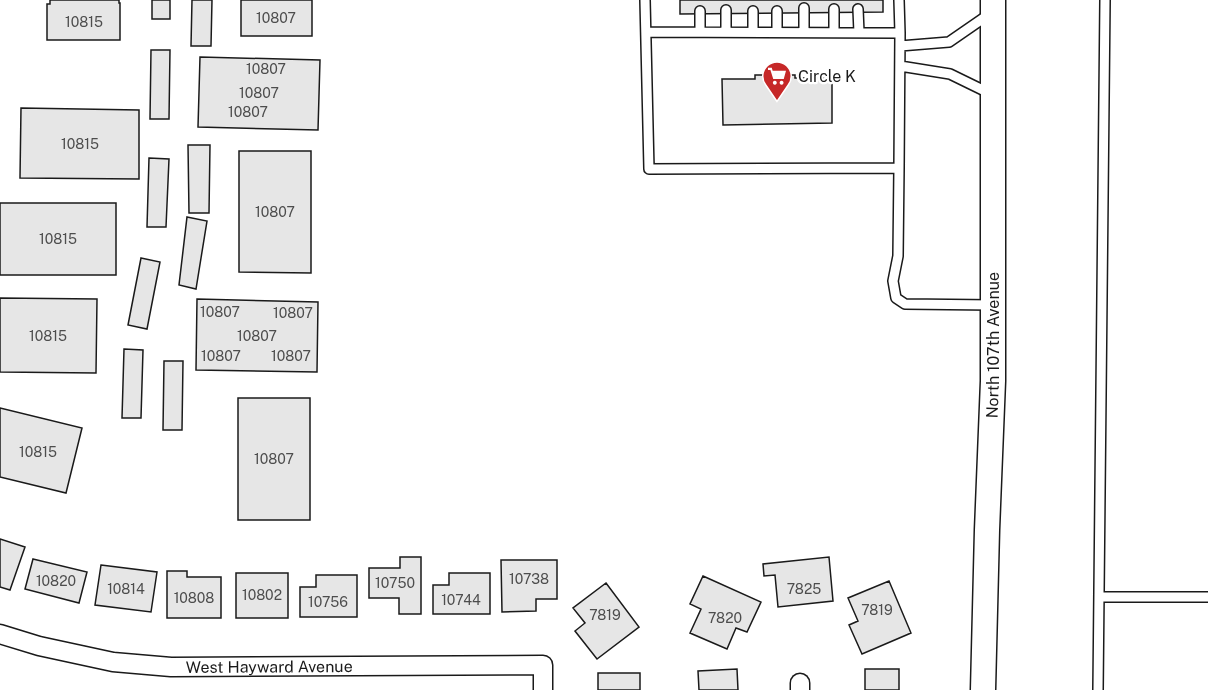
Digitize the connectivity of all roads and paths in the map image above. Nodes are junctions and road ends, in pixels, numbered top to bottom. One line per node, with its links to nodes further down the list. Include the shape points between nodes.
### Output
1 (645, 0): 12 (lane)
2 (899, 0): 20 (lane)
3 (1105, 0): 26 (lane)
4 (993, 6): 21 (lane, via 949,42); 23 (street, North 107th Avenue)
5 (804, 8): 17 (lane)
6 (834, 9): 18 (lane)
7 (858, 9): 19 (lane)
8 (726, 10): 14 (lane)
9 (700, 11): 13 (lane)
10 (753, 11): 15 (lane)
11 (777, 11): 16 (lane)
12 (646, 32): 13 (lane); 24 (lane, via 649,169)
13 (700, 32): 14 (lane)
14 (726, 32): 15 (lane)
15 (753, 33): 16 (lane)
16 (777, 33): 17 (lane)
17 (804, 33): 18 (lane)
18 (834, 33): 19 (lane)
19 (859, 33): 20 (lane)
20 (900, 33): 21 (lane)
21 (900, 46): 22 (lane)
22 (900, 66): 23 (lane, via 950,74); 24 (lane)
23 (993, 95): 25 (street, North 107th Avenue)
24 (899, 168): 25 (lane, via 898,256 893,281 896,298 905,304)
25 (993, 305): 30 (street, North 107th Avenue)
26 (1099, 597): 27 (lane); 31 (lane)
27 (1208, 597)
28 (0, 634): 29 (street, West Hayward Avenue, via 113,662 171,667 543,665)
29 (543, 690)
30 (983, 690)
31 (1098, 690)

